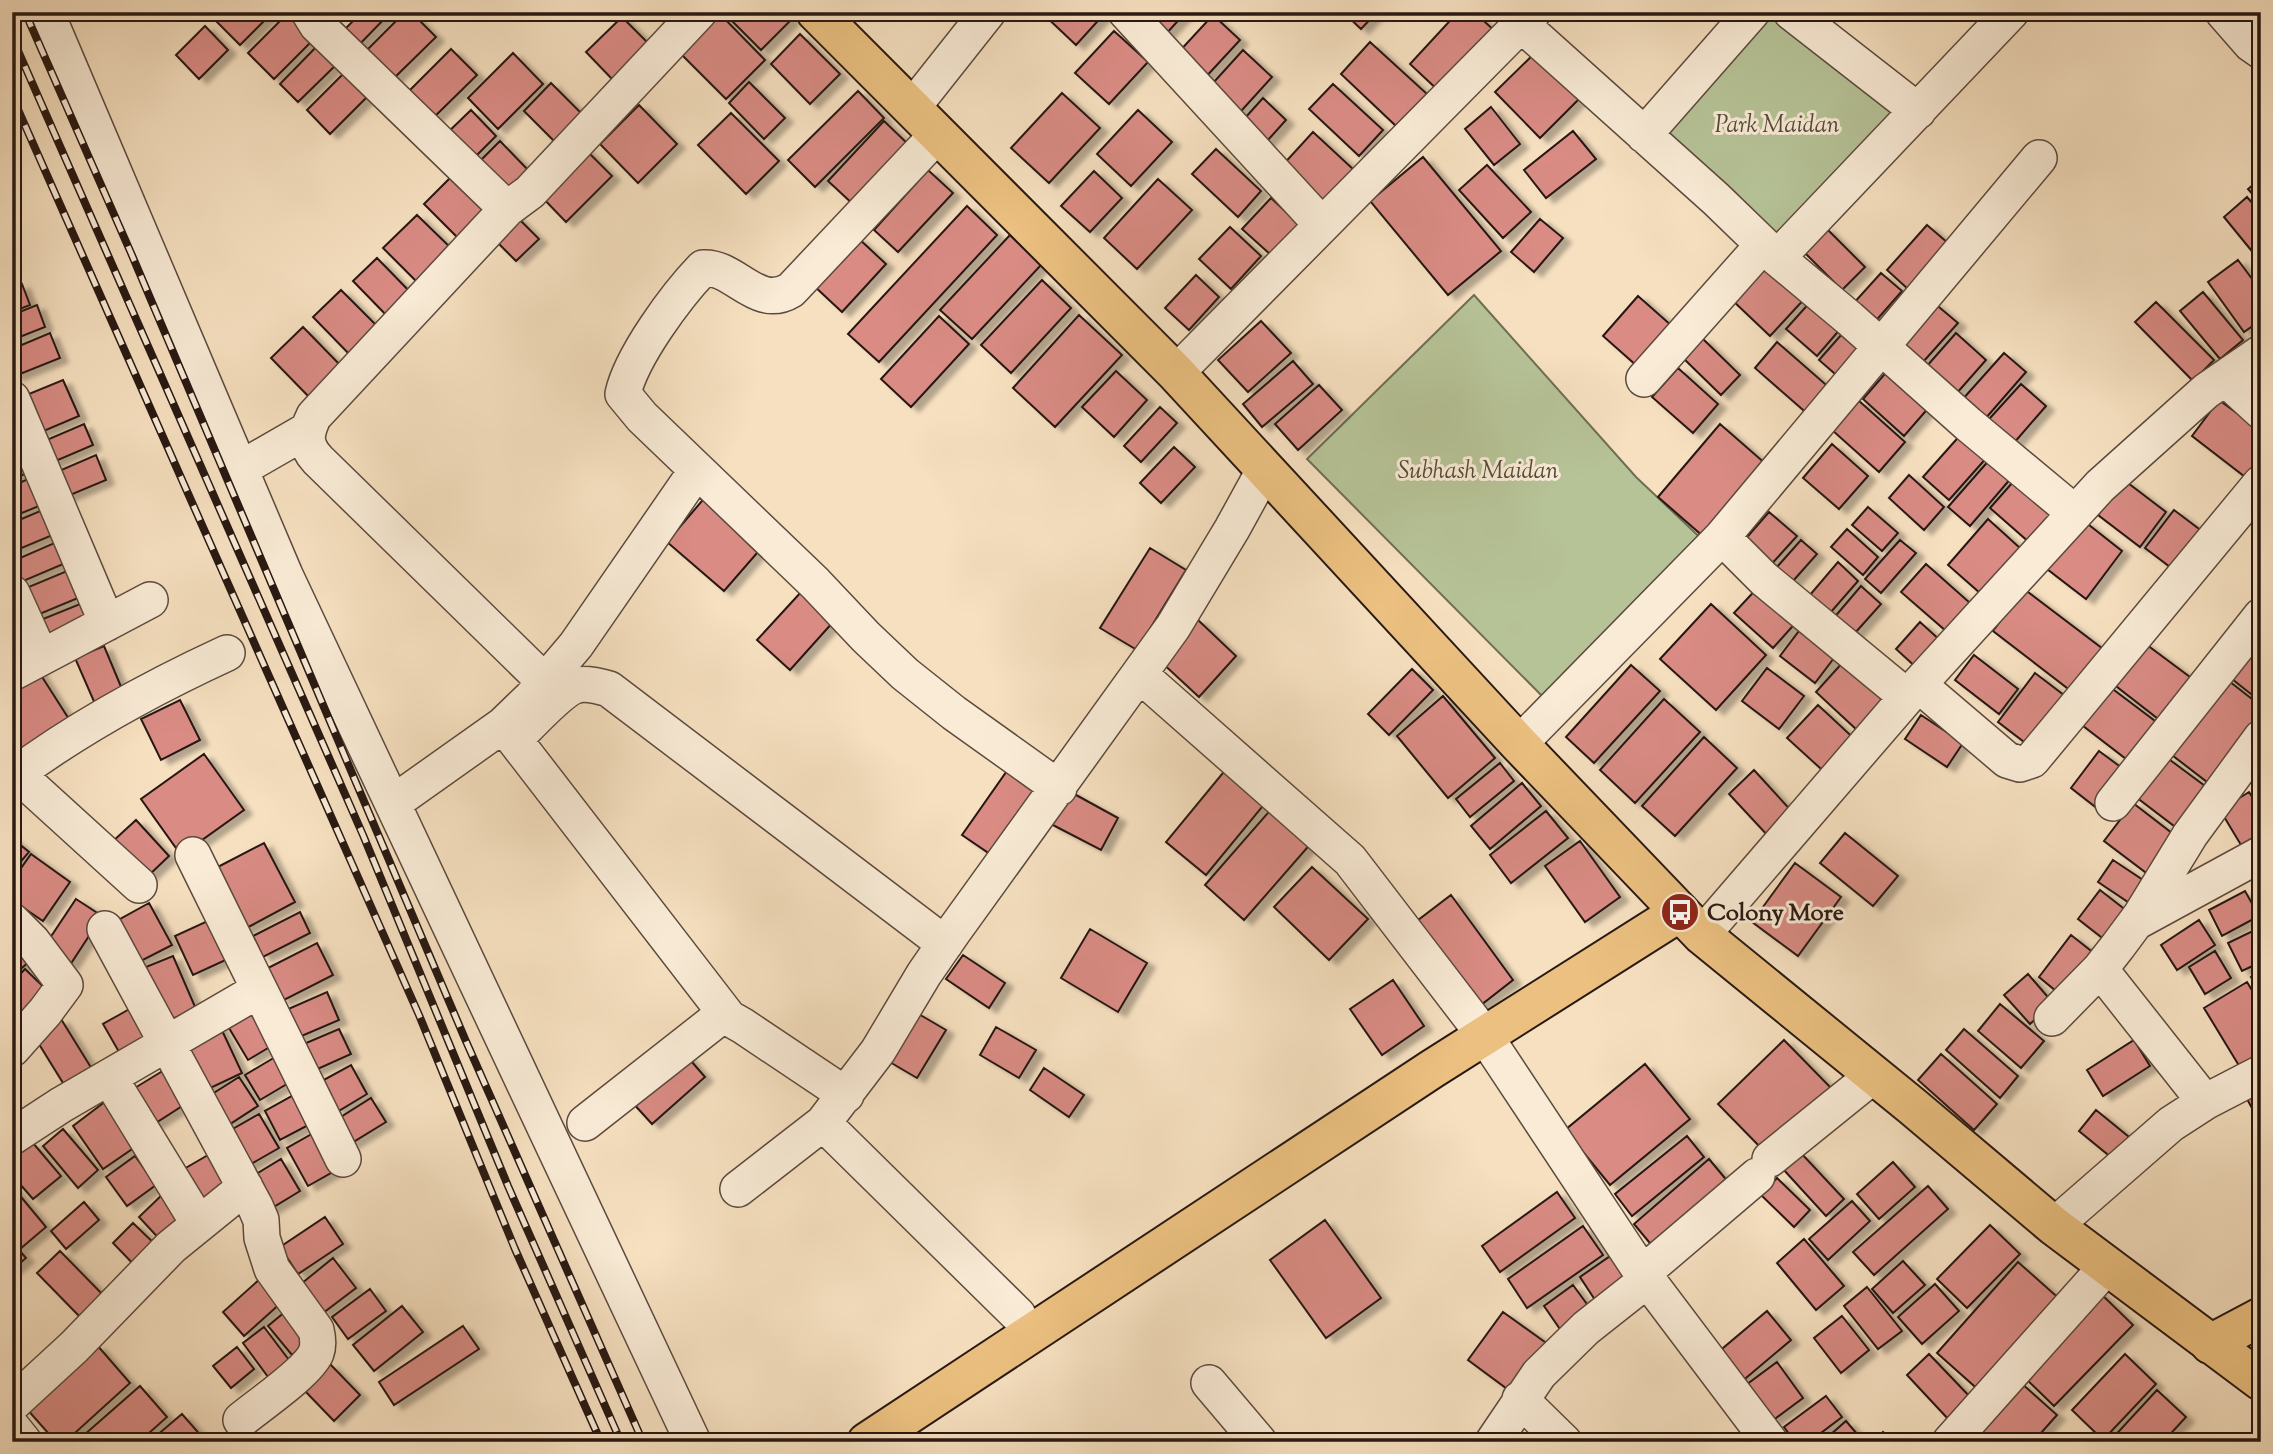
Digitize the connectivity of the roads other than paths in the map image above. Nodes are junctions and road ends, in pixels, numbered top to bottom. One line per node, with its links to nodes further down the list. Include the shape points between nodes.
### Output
1 (46, 12): 29 (street)
2 (309, 12): 18 (street)
3 (699, 12): 18 (street, via 530,192)
4 (817, 12): 13 (main road)
5 (988, 12): 13 (street)
6 (1126, 12): 19 (street)
7 (1752, 12): 16 (street)
8 (1791, 12): 14 (street)
9 (2011, 12): 14 (street)
10 (2223, 12): 12 (street)
11 (1525, 16): 16 (street); 19 (street)
12 (2261, 51)
13 (912, 108): 15 (main road)
14 (1918, 111): 20 (street)
15 (938, 134): 23 (main road); 31 (street, via 791,290 771,296 713,268 703,268 683,292 635,359 624,394)
16 (1644, 135): 20 (street)
17 (2039, 158): 21 (street)
18 (507, 209): 28 (street, via 314,416)
19 (1322, 225): 23 (street)
20 (1770, 251): 21 (street); 25 (street)
21 (1881, 347): 33 (street); 34 (street)
22 (2261, 353): 24 (street)
23 (1176, 373): 30 (main road)
24 (2225, 378): 27 (street); 33 (street)
25 (1644, 379)
26 (12, 399): 38 (street)
27 (2261, 411)
28 (306, 431): 29 (street); 42 (street, via 308,449 318,460)
29 (240, 468): 49 (street, via 285,575)
30 (1265, 468): 41 (street, via 1232,529); 46 (main road)
31 (697, 470): 42 (street, via 576,645); 48 (street, via 905,674)
32 (2261, 483): 43 (street, via 2032,760 2020,764 2007,760)
33 (2075, 513): 43 (street)
34 (1722, 537): 43 (street, via 1764,579); 46 (street)
35 (12, 593): 40 (street)
36 (150, 600): 38 (street)
37 (2261, 616): 50 (street)
38 (107, 623): 40 (street)
39 (227, 653): 47 (street, via 94,722)
40 (27, 665)
41 (1139, 674): 48 (street); 63 (street, via 1350,860)
42 (545, 682): 44 (street)
43 (1913, 691): 56 (street)
44 (509, 732): 49 (street); 58 (street, via 575,685 609,689); 61 (street)
45 (2261, 738): 55 (street, via 2197,825)
46 (1519, 744): 56 (main road)
47 (15, 776): 53 (street)
48 (1059, 788): 58 (street)
49 (393, 803): 91 (street)
50 (2113, 803)
51 (193, 855): 60 (street)
52 (2257, 865): 55 (street)
53 (139, 886)
54 (12, 921): 65 (street, via 65,985)
55 (2135, 923): 59 (street)
56 (1691, 924): 63 (main road); 67 (main road)
57 (105, 929): 64 (street)
58 (945, 944): 69 (street)
59 (2100, 969): 62 (street); 70 (street)
60 (259, 990): 64 (street); 74 (street)
61 (730, 1018): 69 (street); 71 (street, via 720,1017 708,1024)
62 (2052, 1018)
63 (1485, 1036): 80 (street); 92 (main road)
64 (167, 1045): 68 (street); 75 (street)
65 (12, 1049)
66 (2261, 1073): 70 (street)
67 (1874, 1075): 78 (main road); 80 (street, via 1763,1167)
68 (109, 1077): 73 (street); 77 (street)
69 (846, 1095): 72 (street)
70 (2205, 1102): 78 (street, via 2142,1147)
71 (585, 1123)
72 (823, 1124): 76 (street); 81 (street)
73 (12, 1137)
74 (343, 1159)
75 (245, 1187): 77 (street); 88 (street, via 261,1220 272,1269 316,1331 318,1341 316,1353 305,1367)
76 (738, 1189)
77 (199, 1224): 87 (street)
78 (2054, 1226): 79 (main road)
79 (2107, 1266): 83 (main road); 97 (street)
80 (1645, 1276): 86 (street, via 1563,1350); 96 (street)
81 (1018, 1315)
82 (2261, 1317): 83 (main road)
83 (2210, 1344): 84 (main road)
84 (2261, 1381)
85 (1209, 1383): 93 (street)
86 (1520, 1399): 94 (street); 95 (street)
87 (12, 1404)
88 (242, 1420)
89 (12, 1427): 90 (street)
90 (24, 1442)
91 (693, 1442)
92 (867, 1442)
93 (1259, 1442)
94 (1493, 1442)
95 (1564, 1442)
96 (1770, 1442)
97 (1950, 1442)

